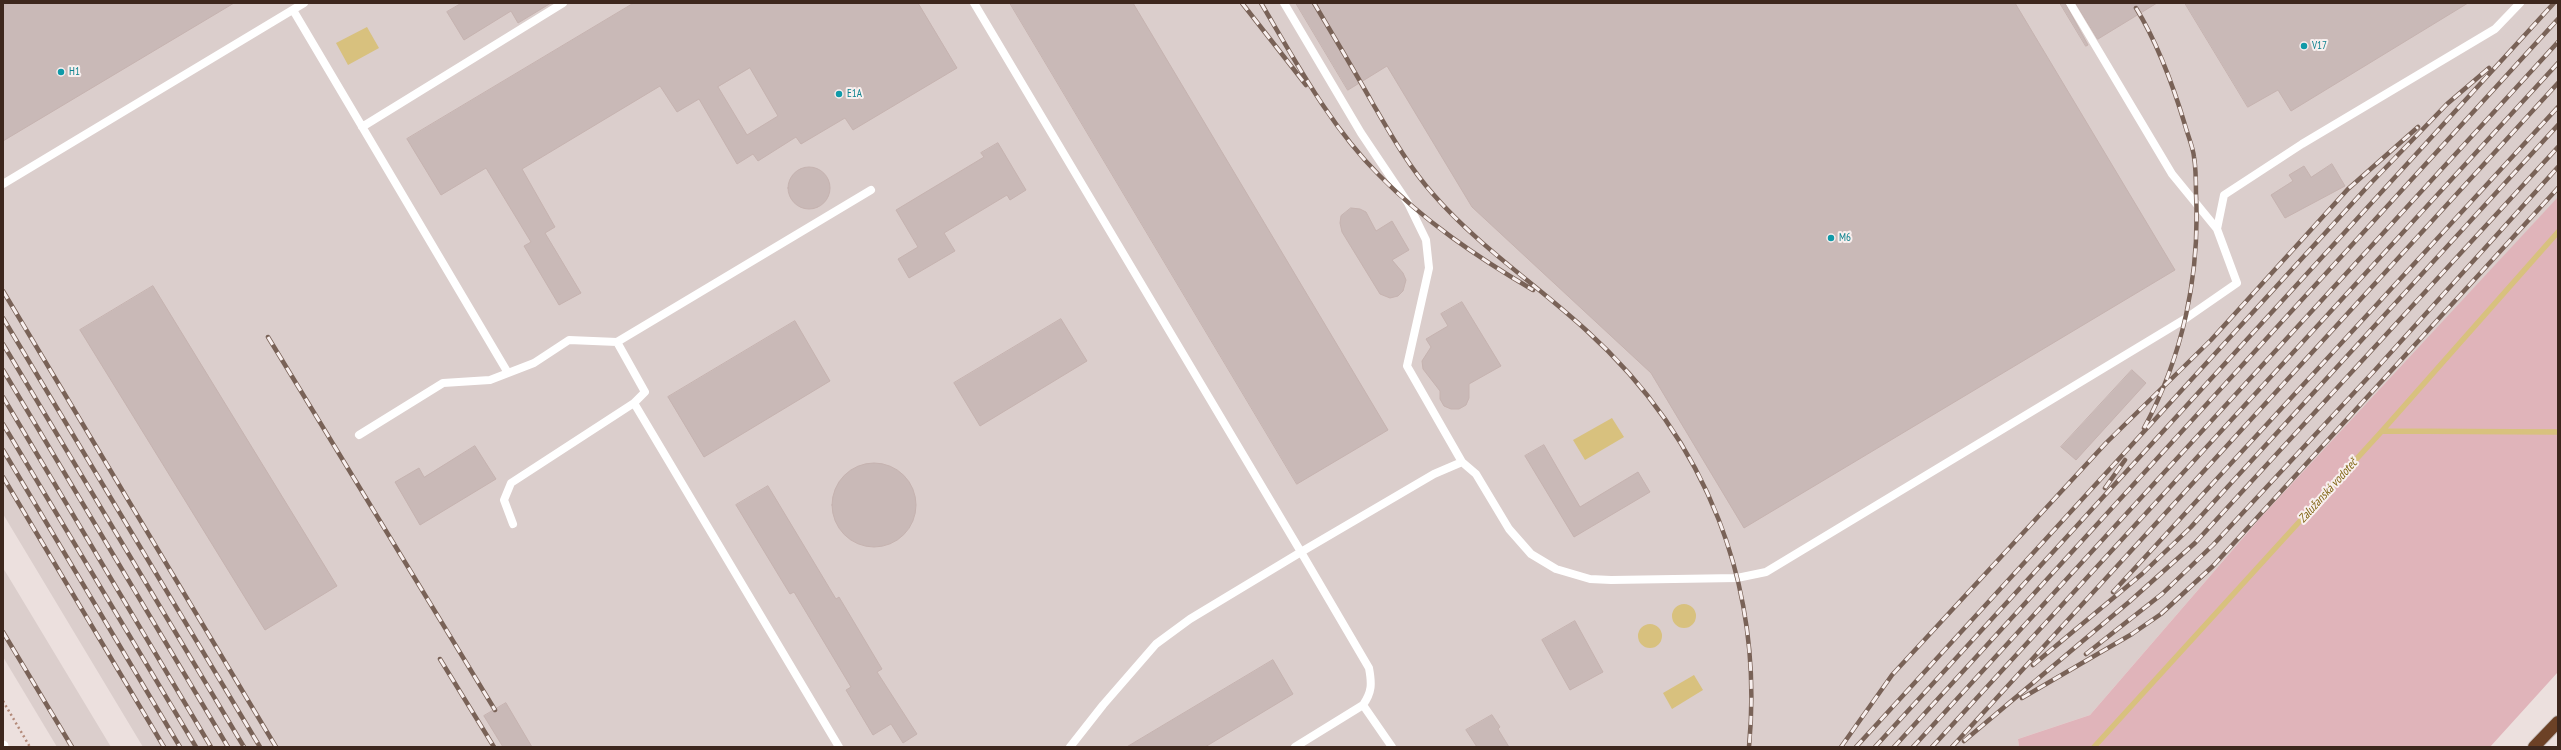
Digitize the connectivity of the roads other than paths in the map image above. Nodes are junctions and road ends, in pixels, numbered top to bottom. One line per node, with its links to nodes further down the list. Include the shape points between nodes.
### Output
1 (304, 3): 7 (lane)
2 (563, 3): 8 (lane)
3 (974, 3): 18 (lane)
4 (1284, 3): 16 (lane, via 1361,133 1408,203 1426,240 1429,268 1406,366)
5 (2070, 3): 11 (lane, via 2172,174)
6 (2520, 3): 11 (lane, via 2495,29 2302,144 2224,195)
7 (293, 10): 8 (lane); 9 (lane)
8 (362, 127): 13 (lane)
9 (3, 184)
10 (871, 190): 12 (lane)
11 (2217, 229): 16 (lane, via 2236,283 2185,319 1766,572 1737,578 1612,580 1590,579 1556,569 1531,554 1508,529 1476,474)
12 (617, 342): 13 (lane, via 569,340 534,363); 14 (lane, via 645,392)
13 (508, 373): 15 (lane, via 490,380 443,383)
14 (634, 403): 17 (lane, via 511,483 504,500); 21 (lane)
15 (359, 436)
16 (1462, 462): 18 (lane, via 1434,474)
17 (513, 524)
18 (1301, 552): 19 (lane, via 1368,668 1372,684); 22 (lane, via 1190,619 1156,644)
19 (1363, 705): 23 (lane); 24 (lane)
20 (2558, 722): 25 (highway)
21 (838, 747)
22 (1070, 747)
23 (1295, 747)
24 (1392, 747)
25 (2534, 747)

